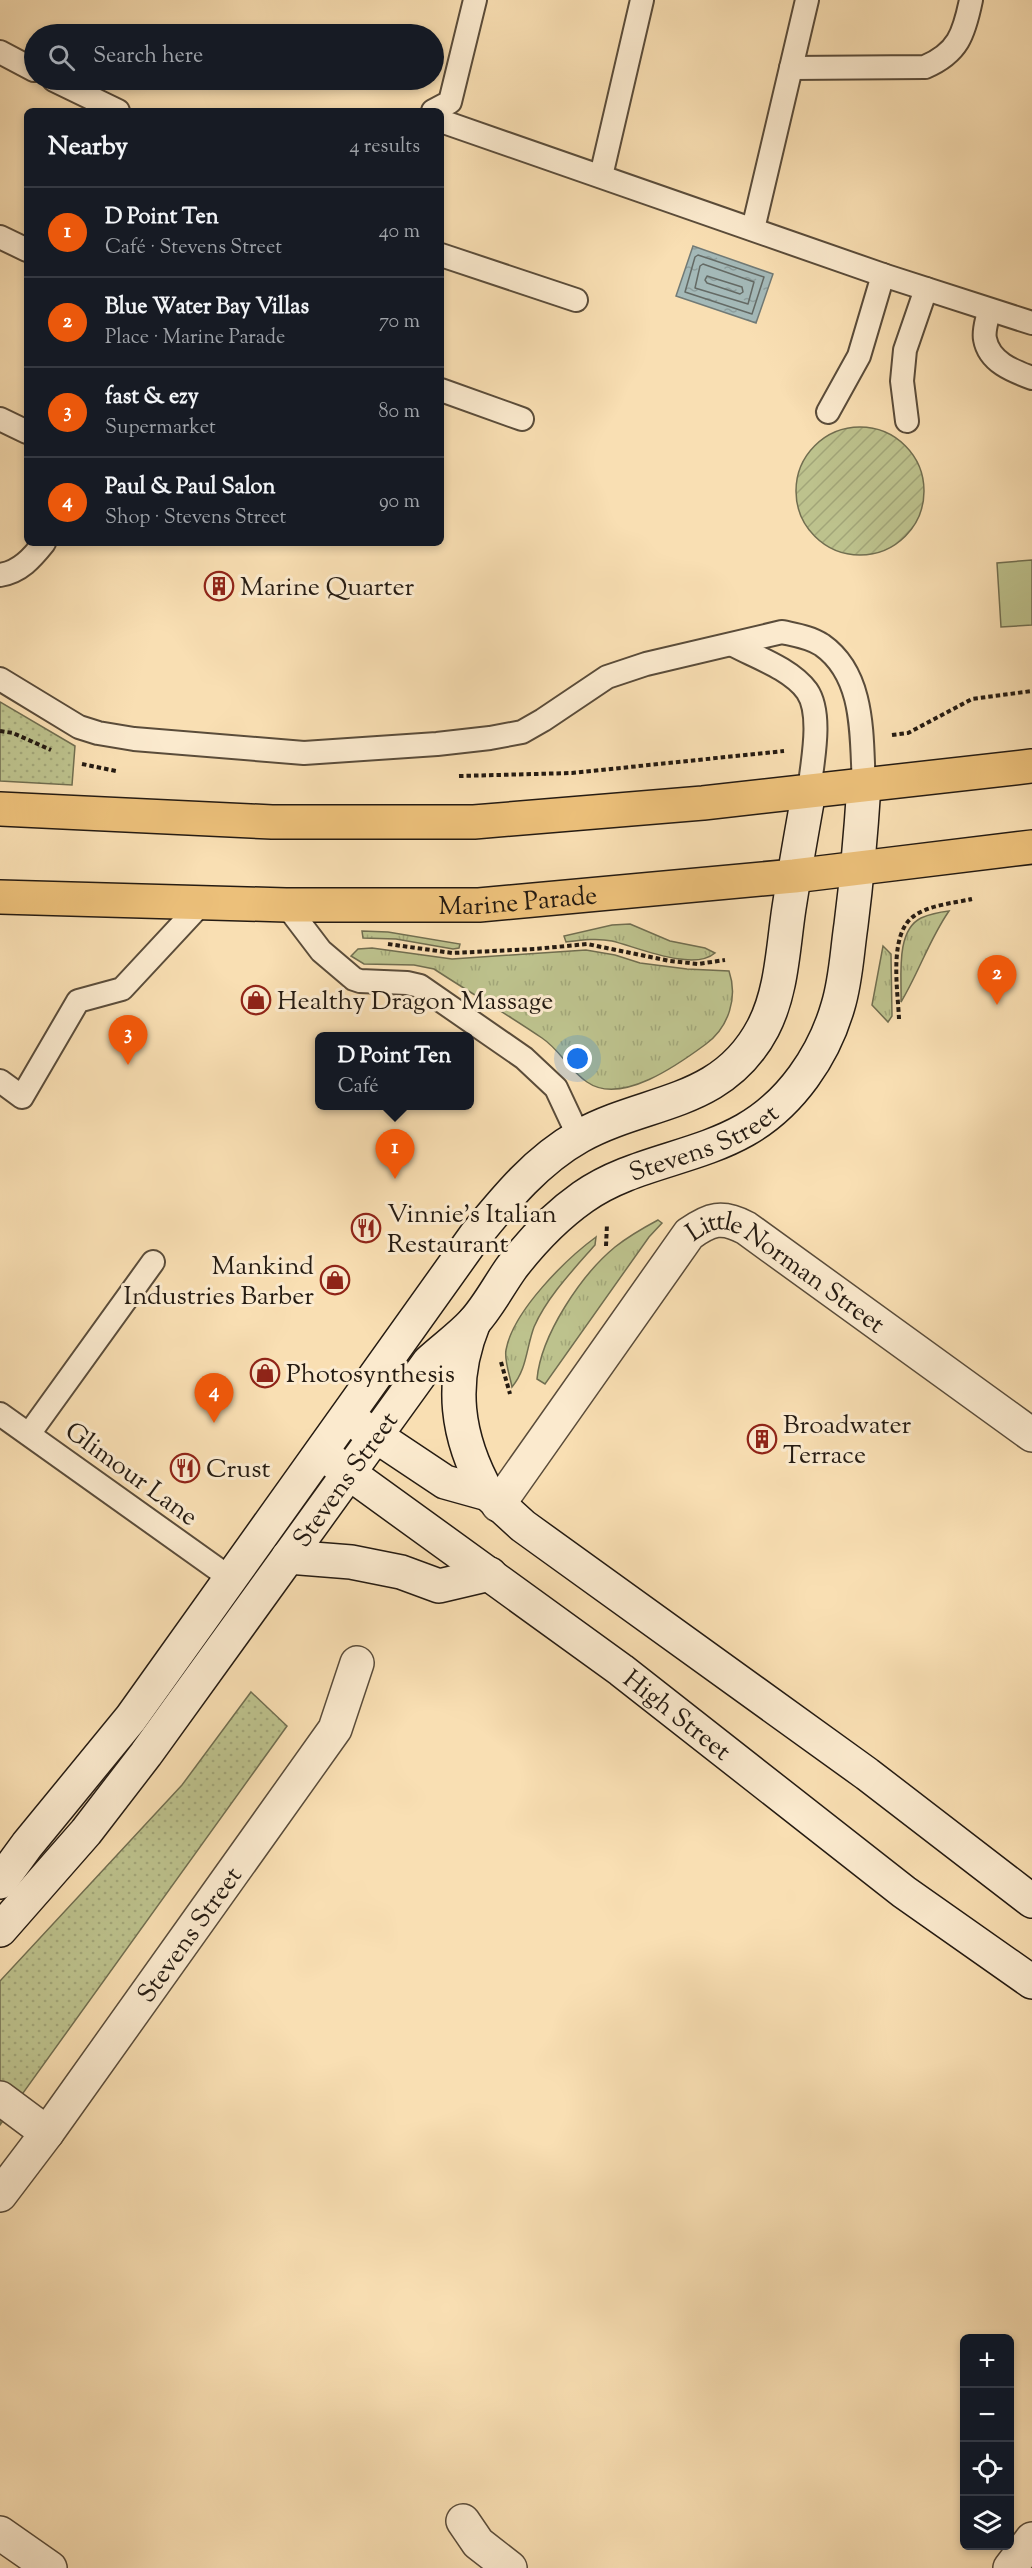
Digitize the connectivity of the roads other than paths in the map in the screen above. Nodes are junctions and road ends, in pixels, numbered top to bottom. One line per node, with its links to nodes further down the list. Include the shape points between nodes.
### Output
1 (476, 0): 10 (lane, via 450,102)
2 (642, 0): 12 (lane)
3 (807, 0): 7 (lane)
4 (971, 0): 7 (lane, via 956,45 942,60 925,67)
5 (0, 52): 6 (lane)
6 (24, 65)
7 (791, 68): 13 (lane)
8 (75, 90): 9 (lane)
9 (112, 108)
10 (439, 108)
11 (444, 122): 12 (lane)
12 (601, 176): 13 (lane)
13 (753, 229): 17 (lane)
14 (0, 237): 15 (lane)
15 (24, 249)
16 (444, 256): 19 (lane)
17 (883, 275): 18 (lane); 24 (lane, via 860,356)
18 (926, 290): 20 (lane); 27 (lane, via 905,350 902,381)
19 (576, 300)
20 (989, 310): 21 (lane); 22 (lane, via 985,338 992,355 1009,369)
21 (1032, 323)
22 (1032, 378)
23 (444, 391): 26 (lane)
24 (828, 412)
25 (0, 419): 28 (lane)
26 (522, 419)
27 (907, 421)
28 (24, 431)
29 (42, 546): 30 (lane, via 18,570)
30 (0, 575)
31 (733, 645): 32 (lane, via 607,677 522,732 437,744 304,753 98,733 79,727); 34 (lane, via 783,632 822,645 850,679 856,695); 35 (lane, via 795,680 813,702)
32 (0, 679)
33 (1032, 766): 34 (highway)
34 (864, 785): 35 (highway); 38 (main road, Stevens Street)
35 (809, 791): 36 (highway, via 474,822 272,822); 39 (main road, Stevens Street)
36 (0, 809)
37 (1032, 847): 38 (highway, Marine Parade)
38 (858, 867): 39 (highway, Marine Parade); 46 (main road, Stevens Street, via 838,1006 804,1077 786,1098 746,1129 712,1145 637,1170 584,1197 538,1236)
39 (794, 876): 42 (highway, Marine Parade, via 479,905); 44 (main road, Stevens Street, via 772,1002 764,1028 745,1055 703,1089 606,1123)
40 (0, 897): 41 (highway, Marine Parade)
41 (202, 903): 42 (highway, Marine Parade); 43 (lane, via 122,989 78,1000 22,1097)
42 (286, 904): 44 (lane, via 321,951 354,979 420,986 524,1058 556,1088)
43 (0, 1081)
44 (579, 1137): 48 (main road, Stevens Street, via 530,1174 504,1200)
45 (153, 1262): 49 (lane)
46 (474, 1322): 51 (main road, Stevens Street, via 429,1362); 54 (main road, via 457,1385 467,1448 474,1470)
47 (0, 1414): 49 (lane, Glimour Lane)
48 (347, 1416): 51 (main road); 52 (main road, Stevens Street)
49 (29, 1434): 57 (lane, Glimour Lane)
50 (1032, 1435): 54 (main road, Little Norman Street, via 746,1228 723,1219 705,1222 689,1234)
51 (375, 1436): 53 (main road, Stevens Street); 54 (main road, via 445,1482)
52 (320, 1452): 53 (main road, High Street); 57 (main road, Stevens Street)
53 (349, 1473): 55 (main road, Stevens Street); 56 (main road, High Street)
54 (493, 1499): 60 (main road, via 523,1526 901,1800)
55 (288, 1557): 56 (main road, via 351,1562 401,1572 439,1586); 61 (main road, Stevens Street, via 86,1832)
56 (490, 1574): 62 (main road, High Street, via 621,1670 904,1892)
57 (230, 1578): 59 (main road, Stevens Street, via 131,1718)
58 (357, 1663): 64 (main road, Stevens Street, via 335,1729)
59 (0, 1882)
60 (1032, 1901)
61 (0, 1930)
62 (1032, 1983)
63 (0, 2098): 64 (main road)
64 (47, 2133): 65 (main road, Stevens Street)
65 (0, 2195)
66 (463, 2521): 70 (main road, via 478,2543)
67 (0, 2533): 69 (main road)
68 (1032, 2539): 71 (main road)
69 (50, 2568)
70 (510, 2568)
71 (1010, 2568)

